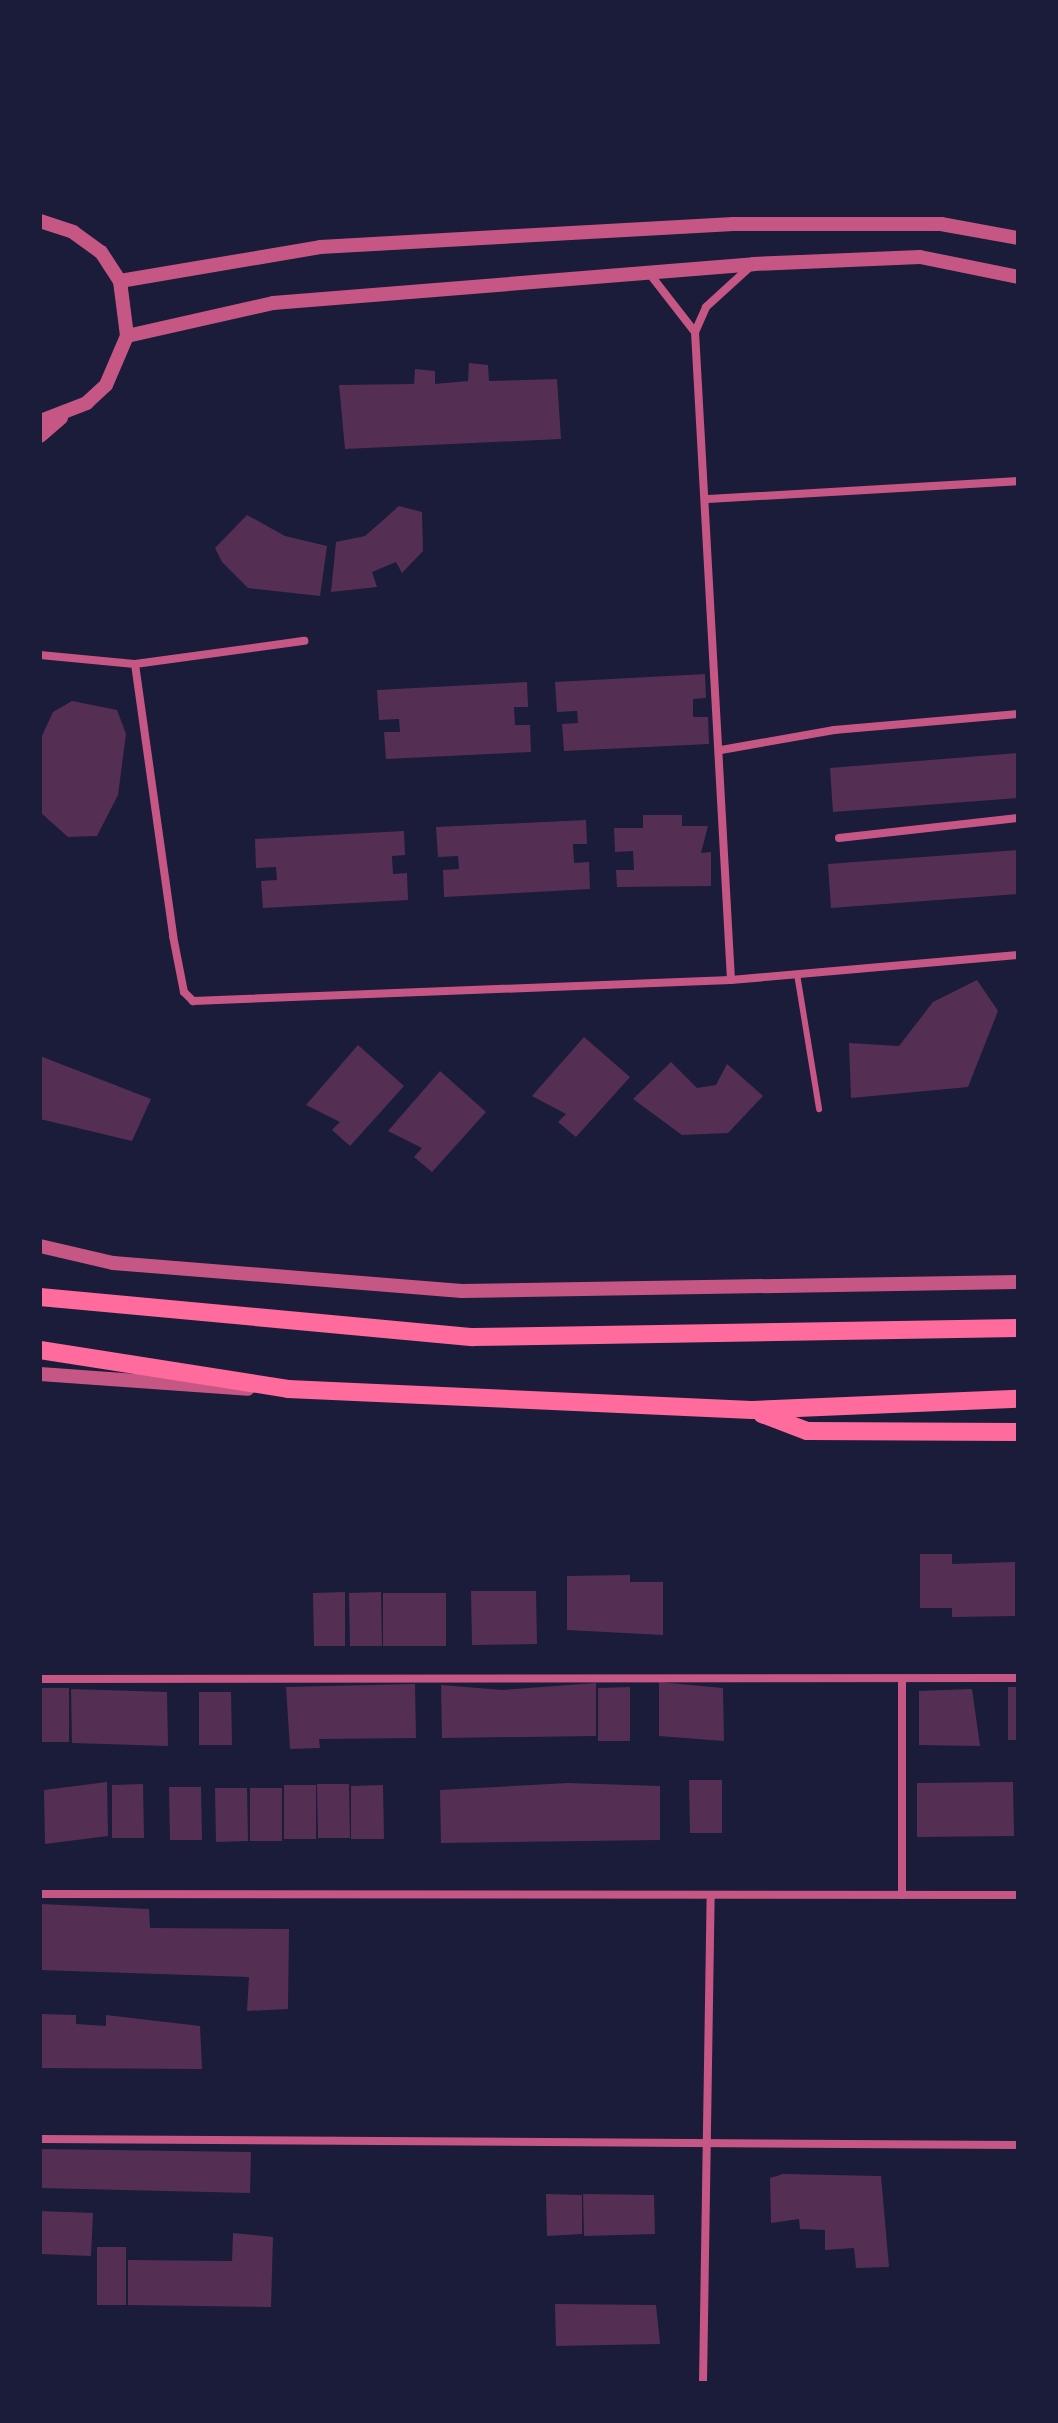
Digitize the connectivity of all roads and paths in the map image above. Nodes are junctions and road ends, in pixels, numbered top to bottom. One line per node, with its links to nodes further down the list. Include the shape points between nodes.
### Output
1 (40, 221): 6 (street, via 83,239)
2 (1018, 238): 6 (street, via 941,224 733,224 320,247)
3 (753, 264): 4 (street); 5 (street, via 920,257); 7 (street, via 706,307)
4 (649, 273): 7 (street); 8 (street, via 273,303)
5 (1018, 277)
6 (120, 281): 8 (street)
7 (695, 332): 13 (street)
8 (127, 336): 9 (street, via 106,385)
9 (63, 416): 10 (street); 11 (street)
10 (40, 421)
11 (40, 436)
12 (1018, 481): 13 (street)
13 (708, 499): 18 (street)
14 (304, 641): 16 (street)
15 (40, 655): 16 (street)
16 (135, 664): 23 (street, via 173,936 184,992 193,1001)
17 (1018, 714): 18 (street, via 834,730)
18 (721, 750): 23 (street)
19 (1018, 818): 20 (street)
20 (839, 838)
21 (1018, 955): 22 (street)
22 (797, 974): 23 (street); 24 (lane)
23 (731, 980)
24 (819, 1109)
25 (40, 1246): 26 (street, via 113,1263 462,1291)
26 (1018, 1282)
27 (40, 1297): 28 (highway, via 473,1337)
28 (1018, 1328)
29 (40, 1350): 31 (highway)
30 (40, 1374): 31 (street, via 183,1389)
31 (288, 1389): 33 (highway)
32 (1018, 1399): 33 (highway)
33 (752, 1410): 34 (highway, via 807,1431)
34 (1018, 1432)
35 (1018, 1678): 37 (street)
36 (40, 1679): 37 (street)
37 (902, 1679): 39 (street)
38 (40, 1894): 41 (street)
39 (902, 1895): 40 (street); 41 (street)
40 (1018, 1895)
41 (711, 1898): 43 (street)
42 (40, 2139): 43 (street)
43 (710, 2141): 44 (street); 45 (street)
44 (1018, 2145)
45 (703, 2383)

